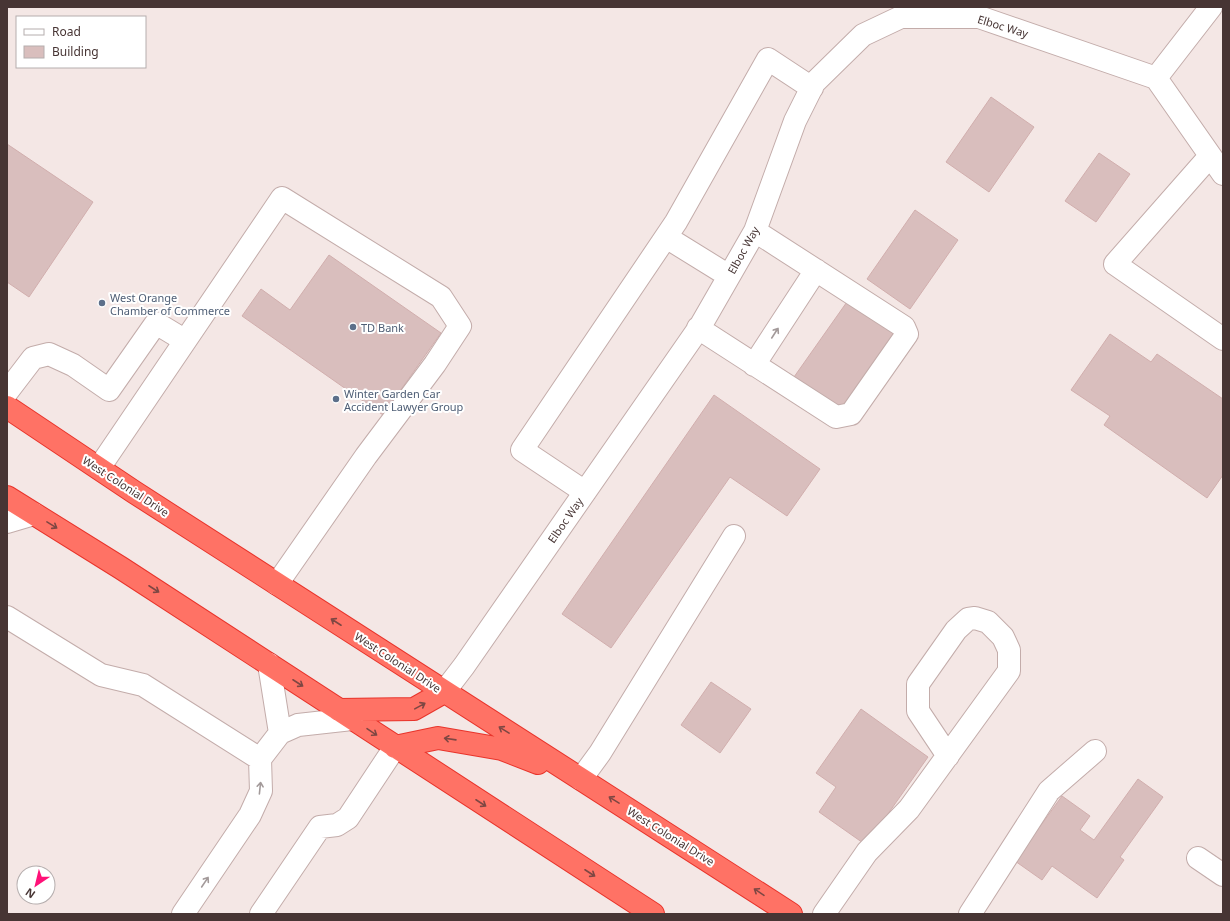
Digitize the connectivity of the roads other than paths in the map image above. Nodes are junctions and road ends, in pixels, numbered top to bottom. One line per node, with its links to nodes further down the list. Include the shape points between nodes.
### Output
1 (1211, 7): 3 (street)
2 (902, 12): 3 (street, Elboc Way, via 979,17); 4 (street, Elboc Way, via 863,35 814,83)
3 (1156, 78): 5 (street)
4 (812, 88): 7 (street, Elboc Way, via 795,121); 8 (street, via 768,59 711,163)
5 (1210, 156): 6 (street); 12 (street, via 1115,264)
6 (1223, 174)
7 (755, 231): 9 (street); 10 (street, Elboc Way)
8 (666, 237): 10 (street); 18 (street, via 522,450)
9 (816, 270): 14 (street, one-way to 9); 14 (street, via 904,327 907,334 851,414 836,417)
10 (729, 276): 11 (street, Elboc Way)
11 (698, 328): 14 (street); 18 (street, Elboc Way)
12 (1223, 339)
13 (184, 340): 15 (street, via 156,323 109,390 73,365 49,354 33,358); 17 (street); 23 (street, via 282,198 441,297 460,326)
14 (754, 365)
15 (7, 392)
16 (7, 408): 17 (highway, West Colonial Drive)
17 (99, 468): 23 (highway, West Colonial Drive)
18 (585, 492): 26 (street, Elboc Way)
19 (7, 497): 20 (highway)
20 (34, 514): 21 (street); 25 (highway, one-way to 25)
21 (7, 522)
22 (734, 536): 33 (street, via 600,753)
23 (277, 584): 26 (highway, West Colonial Drive, one-way to 23)
24 (7, 617): 32 (street, via 101,676 143,685)
25 (269, 664): 27 (highway, one-way to 27); 28 (street)
26 (444, 692): 27 (highway, one-way to 26, via 414,709); 33 (highway, West Colonial Drive, one-way to 26)
27 (346, 714): 28 (street); 29 (highway, one-way to 29)
28 (280, 733): 32 (street)
29 (395, 747): 33 (highway, one-way to 29, via 502,749 474,743 438,738); 37 (street, via 348,818 337,824 320,827); 38 (highway, one-way to 38)
30 (1095, 751): 41 (street, via 1049,791)
31 (948, 756): 31 (street, via 1009,672 1009,650 1003,637 988,622 975,618 968,620 956,630 918,684 918,711); 40 (street, via 909,809 867,852)
32 (260, 758): 36 (street, one-way to 32, via 250,815 261,791)
33 (581, 779): 39 (highway, West Colonial Drive, one-way to 33)
34 (1198, 858): 35 (street)
35 (1223, 875)
36 (183, 914)
37 (261, 914)
38 (653, 914)
39 (791, 914)
40 (824, 914)
41 (970, 914)

